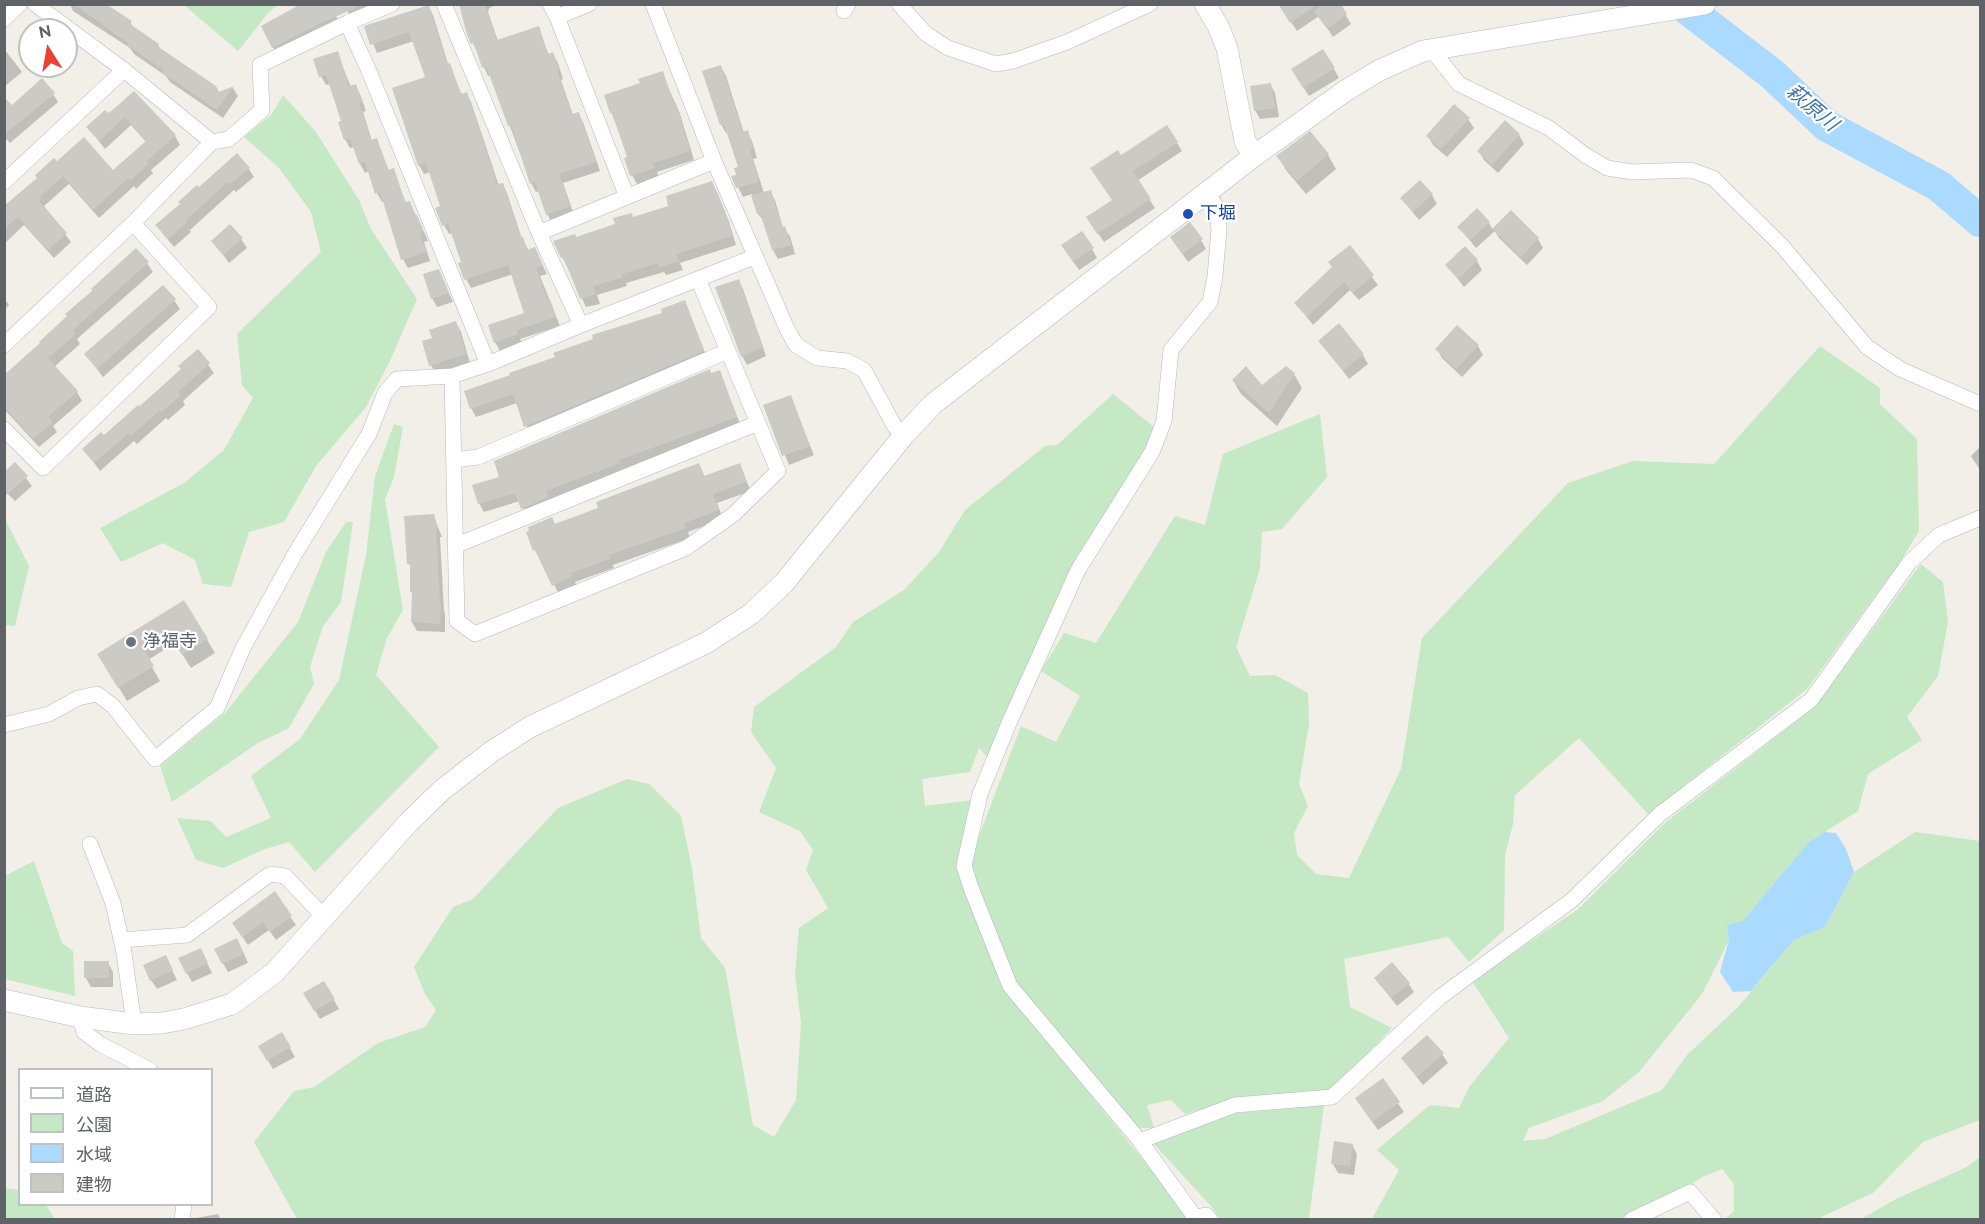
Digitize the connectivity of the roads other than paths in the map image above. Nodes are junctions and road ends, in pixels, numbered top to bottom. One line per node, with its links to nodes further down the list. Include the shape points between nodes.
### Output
1 (20, 4): 12 (street)
2 (35, 4): 15 (street)
3 (392, 4): 13 (street)
4 (444, 4): 23 (street)
5 (589, 4): 11 (street)
6 (653, 4): 18 (street)
7 (899, 4): 8 (street, via 926,34 948,48 996,64 1067,42)
8 (1150, 4)
9 (1205, 4): 17 (street, via 1227,48 1245,141)
10 (1705, 4): 14 (street)
11 (554, 11): 21 (street)
12 (4, 19)
13 (347, 23): 16 (street, via 260,65 262,110 229,139); 29 (street)
14 (1431, 50): 17 (street, via 1363,81); 31 (street, via 1459,84 1549,128 1607,168 1632,172 1691,170 1713,178 1783,247 1867,347 1900,369)
15 (124, 70): 16 (street); 19 (street)
16 (212, 142): 22 (street)
17 (1254, 156): 20 (street)
18 (714, 162): 21 (street); 24 (street)
19 (4, 182)
20 (1206, 192): 34 (street, via 933,404); 46 (street, via 1216,206 1220,229 1210,302 1171,350 1164,421 1152,452 1078,570 980,794 964,866 1010,986)
21 (627, 197): 23 (street)
22 (133, 223): 27 (street); 33 (street, via 209,307 43,468)
23 (539, 233): 26 (street)
24 (754, 257): 25 (street); 34 (street, via 796,345 817,358 847,361 864,370 895,427)
25 (698, 279): 26 (street); 28 (street)
26 (581, 326): 29 (street)
27 (4, 345)
28 (728, 351): 32 (street); 35 (street, via 478,457)
29 (488, 364): 30 (street)
30 (452, 376): 35 (street); 38 (street, via 396,379 385,393 369,434 296,552 243,648 217,708 154,759 113,706 98,694 78,698 49,714)
31 (1980, 404)
32 (758, 423): 37 (street); 37 (street, via 778,471 734,514 686,548 475,634 457,621)
33 (4, 429)
34 (904, 435): 40 (street, via 784,583 751,614 706,643 530,727 491,752 408,823)
35 (454, 460): 37 (street)
36 (1980, 518): 46 (street, via 1940,534 1909,563 1811,700 1660,814 1572,900 1440,996 1332,1097 1235,1106)
37 (457, 545)
38 (4, 725)
39 (90, 844): 41 (street, via 113,903)
40 (324, 917): 41 (street, via 285,876 270,874 187,935); 44 (street, via 274,973 232,1004 184,1019)
41 (121, 940): 44 (street)
42 (4, 1000): 43 (street)
43 (80, 1017): 44 (street); 45 (street, via 84,1032)
44 (134, 1024)
45 (146, 1068)
46 (1140, 1141): 47 (street)
47 (1201, 1219)
48 (1631, 1220): 49 (street, via 1690,1192)
49 (1714, 1220)

